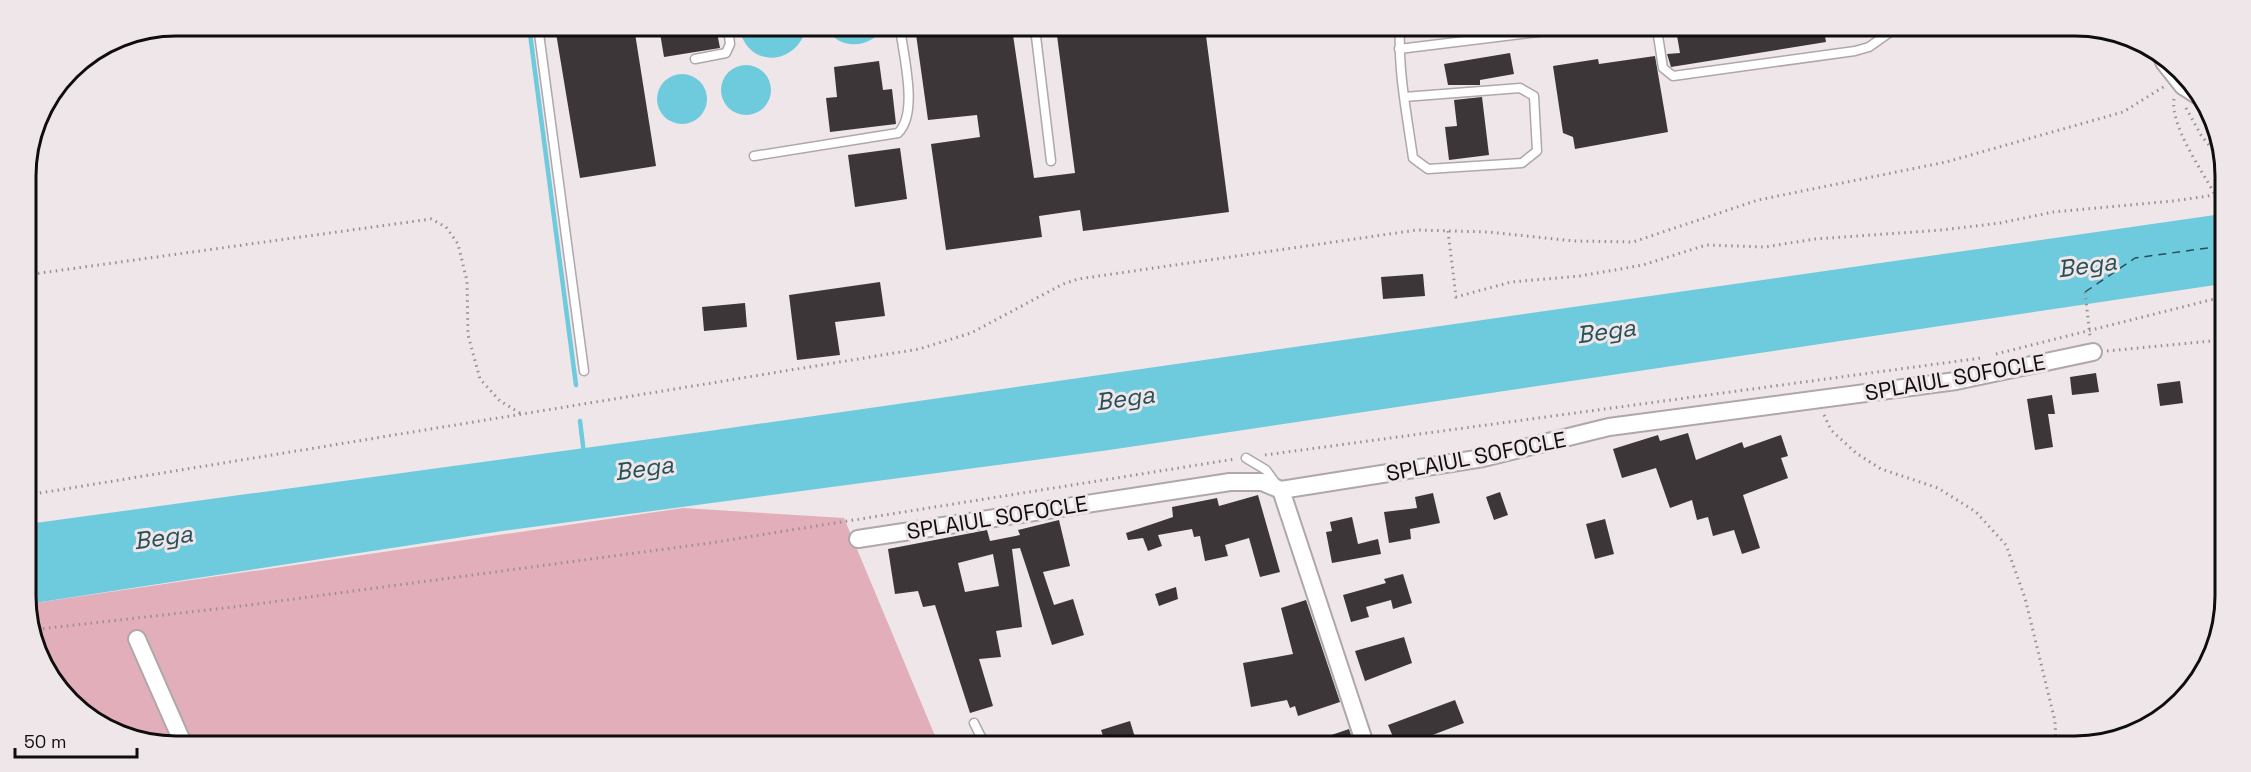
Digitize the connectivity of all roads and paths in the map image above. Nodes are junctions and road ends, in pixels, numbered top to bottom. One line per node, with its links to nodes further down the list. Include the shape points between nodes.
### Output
1 (539, 36): 26 (lane)
2 (729, 36): 10 (lane, via 726,53)
3 (901, 36): 16 (lane, via 910,111 898,133)
4 (1036, 36): 17 (lane)
5 (1400, 36): 9 (lane)
6 (1506, 36): 9 (lane)
7 (1658, 36): 8 (lane, via 1663,68 1673,76 1856,51)
8 (1885, 36)
9 (1399, 49): 14 (lane)
10 (695, 59)
11 (2183, 88): 19 (path, via 2123,111 1946,162 1758,200 1633,242)
12 (2185, 90): 18 (path, via 2173,108 2188,146)
13 (2186, 92): 15 (path, via 2187,111)
14 (1404, 98): 14 (lane, via 1413,158 1428,169 1522,163 1537,151 1534,96 1528,90)
15 (2211, 146)
16 (754, 156)
17 (1051, 161)
18 (2215, 195): 19 (path, via 2053,212 1942,230 1815,238 1765,247 1706,245 1643,265 1511,282 1456,297)
19 (1448, 231): 28 (path, via 1417,230 1078,279 971,333 919,348)
20 (36, 274): 28 (path, via 430,219 446,227 458,244 467,281 468,335 480,379 500,401)
21 (2085, 292): 23 (path)
22 (2215, 299): 23 (path)
23 (2089, 329): 29 (path, via 1986,357)
24 (2215, 341): 25 (path)
25 (2093, 352): 27 (street, SPLAIUL SOFOCLE, via 1956,381)
26 (584, 371)
27 (1816, 400): 30 (street, SPLAIUL SOFOCLE, via 1609,427 1483,458); 39 (path, via 1831,430 1856,453 1881,470 1938,488 1976,512 2006,545 2025,598)
28 (521, 413): 31 (path)
29 (1246, 458): 30 (lane, via 1266,470); 33 (path, via 710,543)
30 (1281, 490): 32 (street, SPLAIUL SOFOCLE, via 1263,482 1230,482); 38 (street)
31 (36, 494)
32 (858, 539)
33 (40, 629)
34 (137, 639): 36 (street)
35 (974, 723): 37 (lane)
36 (180, 736)
37 (980, 736)
38 (1362, 736)
39 (2056, 736)

